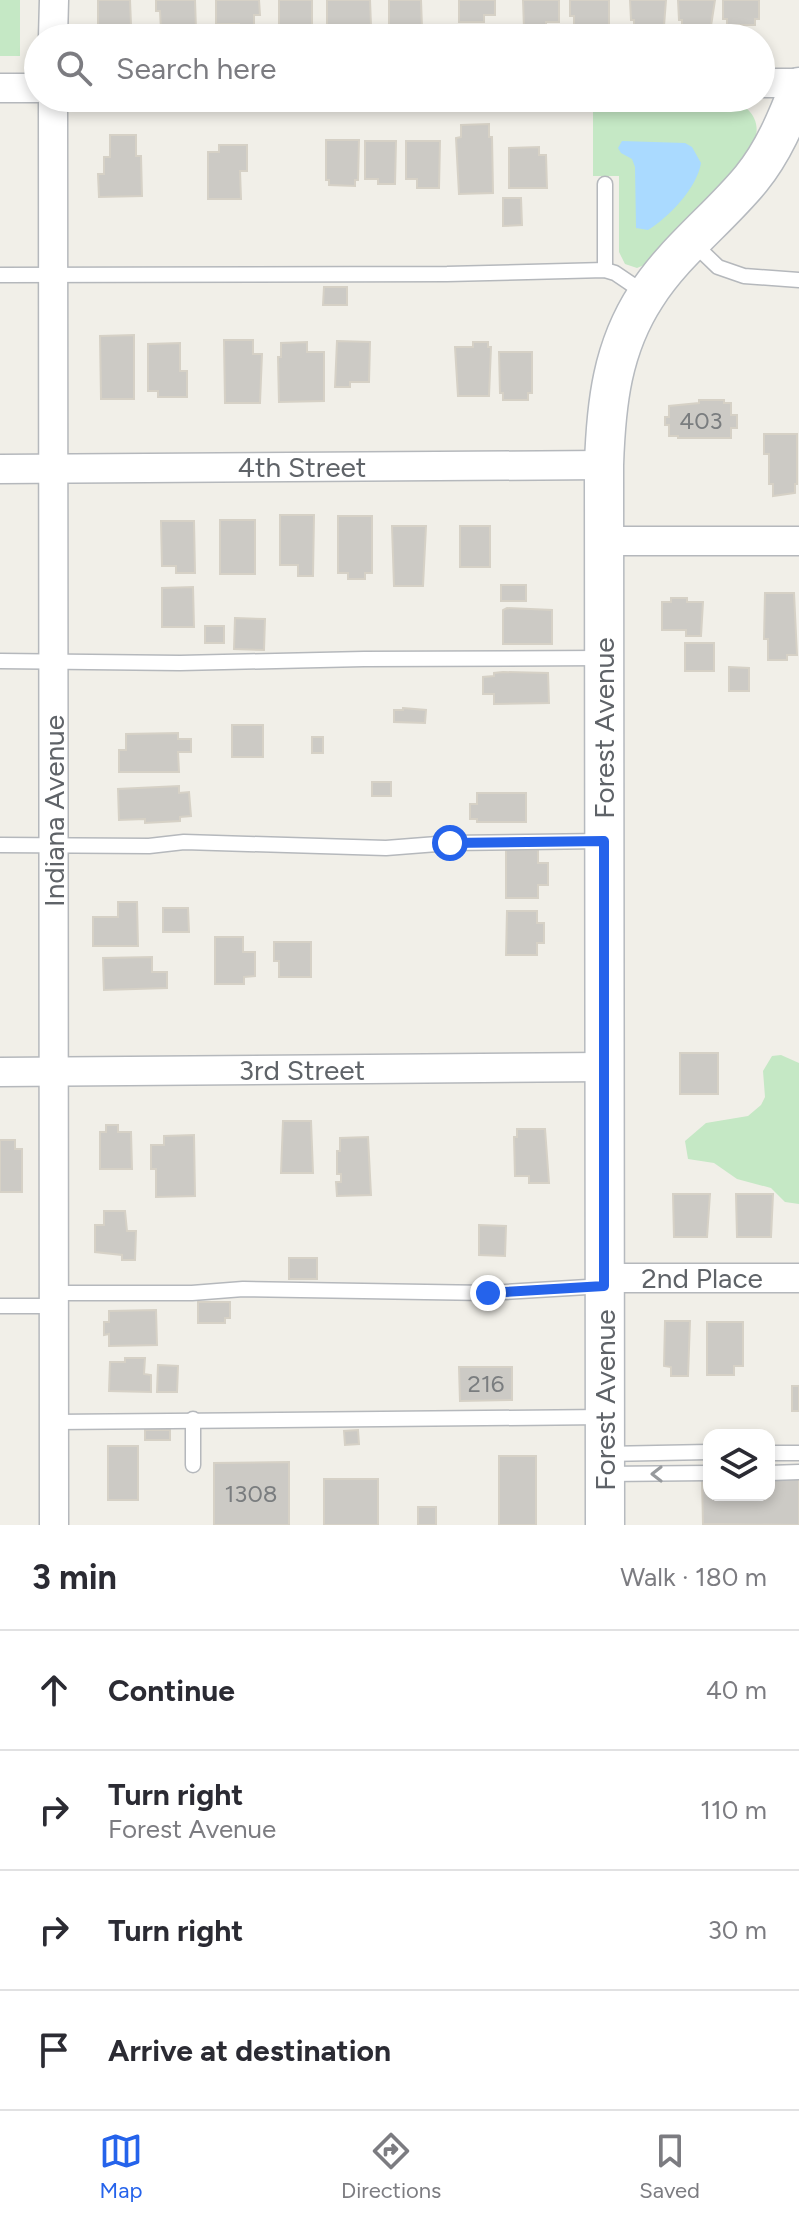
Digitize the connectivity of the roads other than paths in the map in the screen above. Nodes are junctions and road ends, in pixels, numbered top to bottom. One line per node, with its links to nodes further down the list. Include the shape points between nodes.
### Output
1 (54, 0): 2 (street)
2 (53, 24)
3 (775, 84): 4 (street)
4 (799, 85): 9 (street, Forest Avenue, via 776,140 753,177)
5 (0, 88): 6 (street)
6 (24, 88)
7 (53, 112): 12 (street, Indiana Avenue)
8 (605, 184): 10 (lane)
9 (693, 242): 13 (lane, via 718,267 731,272); 14 (street, Forest Avenue)
10 (605, 270): 12 (lane); 14 (lane)
11 (0, 275): 12 (lane)
12 (53, 275): 16 (street, Indiana Avenue)
13 (799, 280)
14 (647, 294): 15 (street, Forest Avenue, via 617,354)
15 (604, 465): 16 (street, 4th Street); 18 (street, Forest Avenue)
16 (54, 468): 17 (street, 4th Street); 22 (street, Indiana Avenue)
17 (0, 469)
18 (604, 541): 19 (street); 20 (street, Forest Avenue)
19 (799, 541)
20 (604, 658): 22 (lane); 23 (street, Forest Avenue)
21 (0, 661): 22 (lane)
22 (54, 661): 25 (street, Indiana Avenue)
23 (604, 841): 25 (lane, via 386,848 184,842); 26 (street, Forest Avenue)
24 (0, 845): 25 (lane)
25 (54, 846): 28 (street, Indiana Avenue)
26 (603, 1067): 28 (street, 3rd Street); 30 (street, Forest Avenue)
27 (0, 1072): 28 (street, 3rd Street)
28 (54, 1072): 31 (street, Indiana Avenue)
29 (799, 1278): 30 (street, 2nd Place)
30 (604, 1282): 31 (lane, via 488,1293 243,1289); 35 (street, Forest Avenue)
31 (54, 1299): 32 (lane); 34 (street, Indiana Avenue)
32 (0, 1306)
33 (193, 1419): 34 (lane); 35 (lane); 39 (lane)
34 (54, 1422): 43 (street, Indiana Avenue)
35 (605, 1448): 36 (lane); 40 (lane, one-way to 35); 44 (street, Forest Avenue)
36 (703, 1452)
37 (775, 1453): 38 (lane)
38 (799, 1453)
39 (193, 1465)
40 (703, 1472)
41 (799, 1472): 42 (lane)
42 (775, 1473)
43 (54, 1525)
44 (605, 1525)

